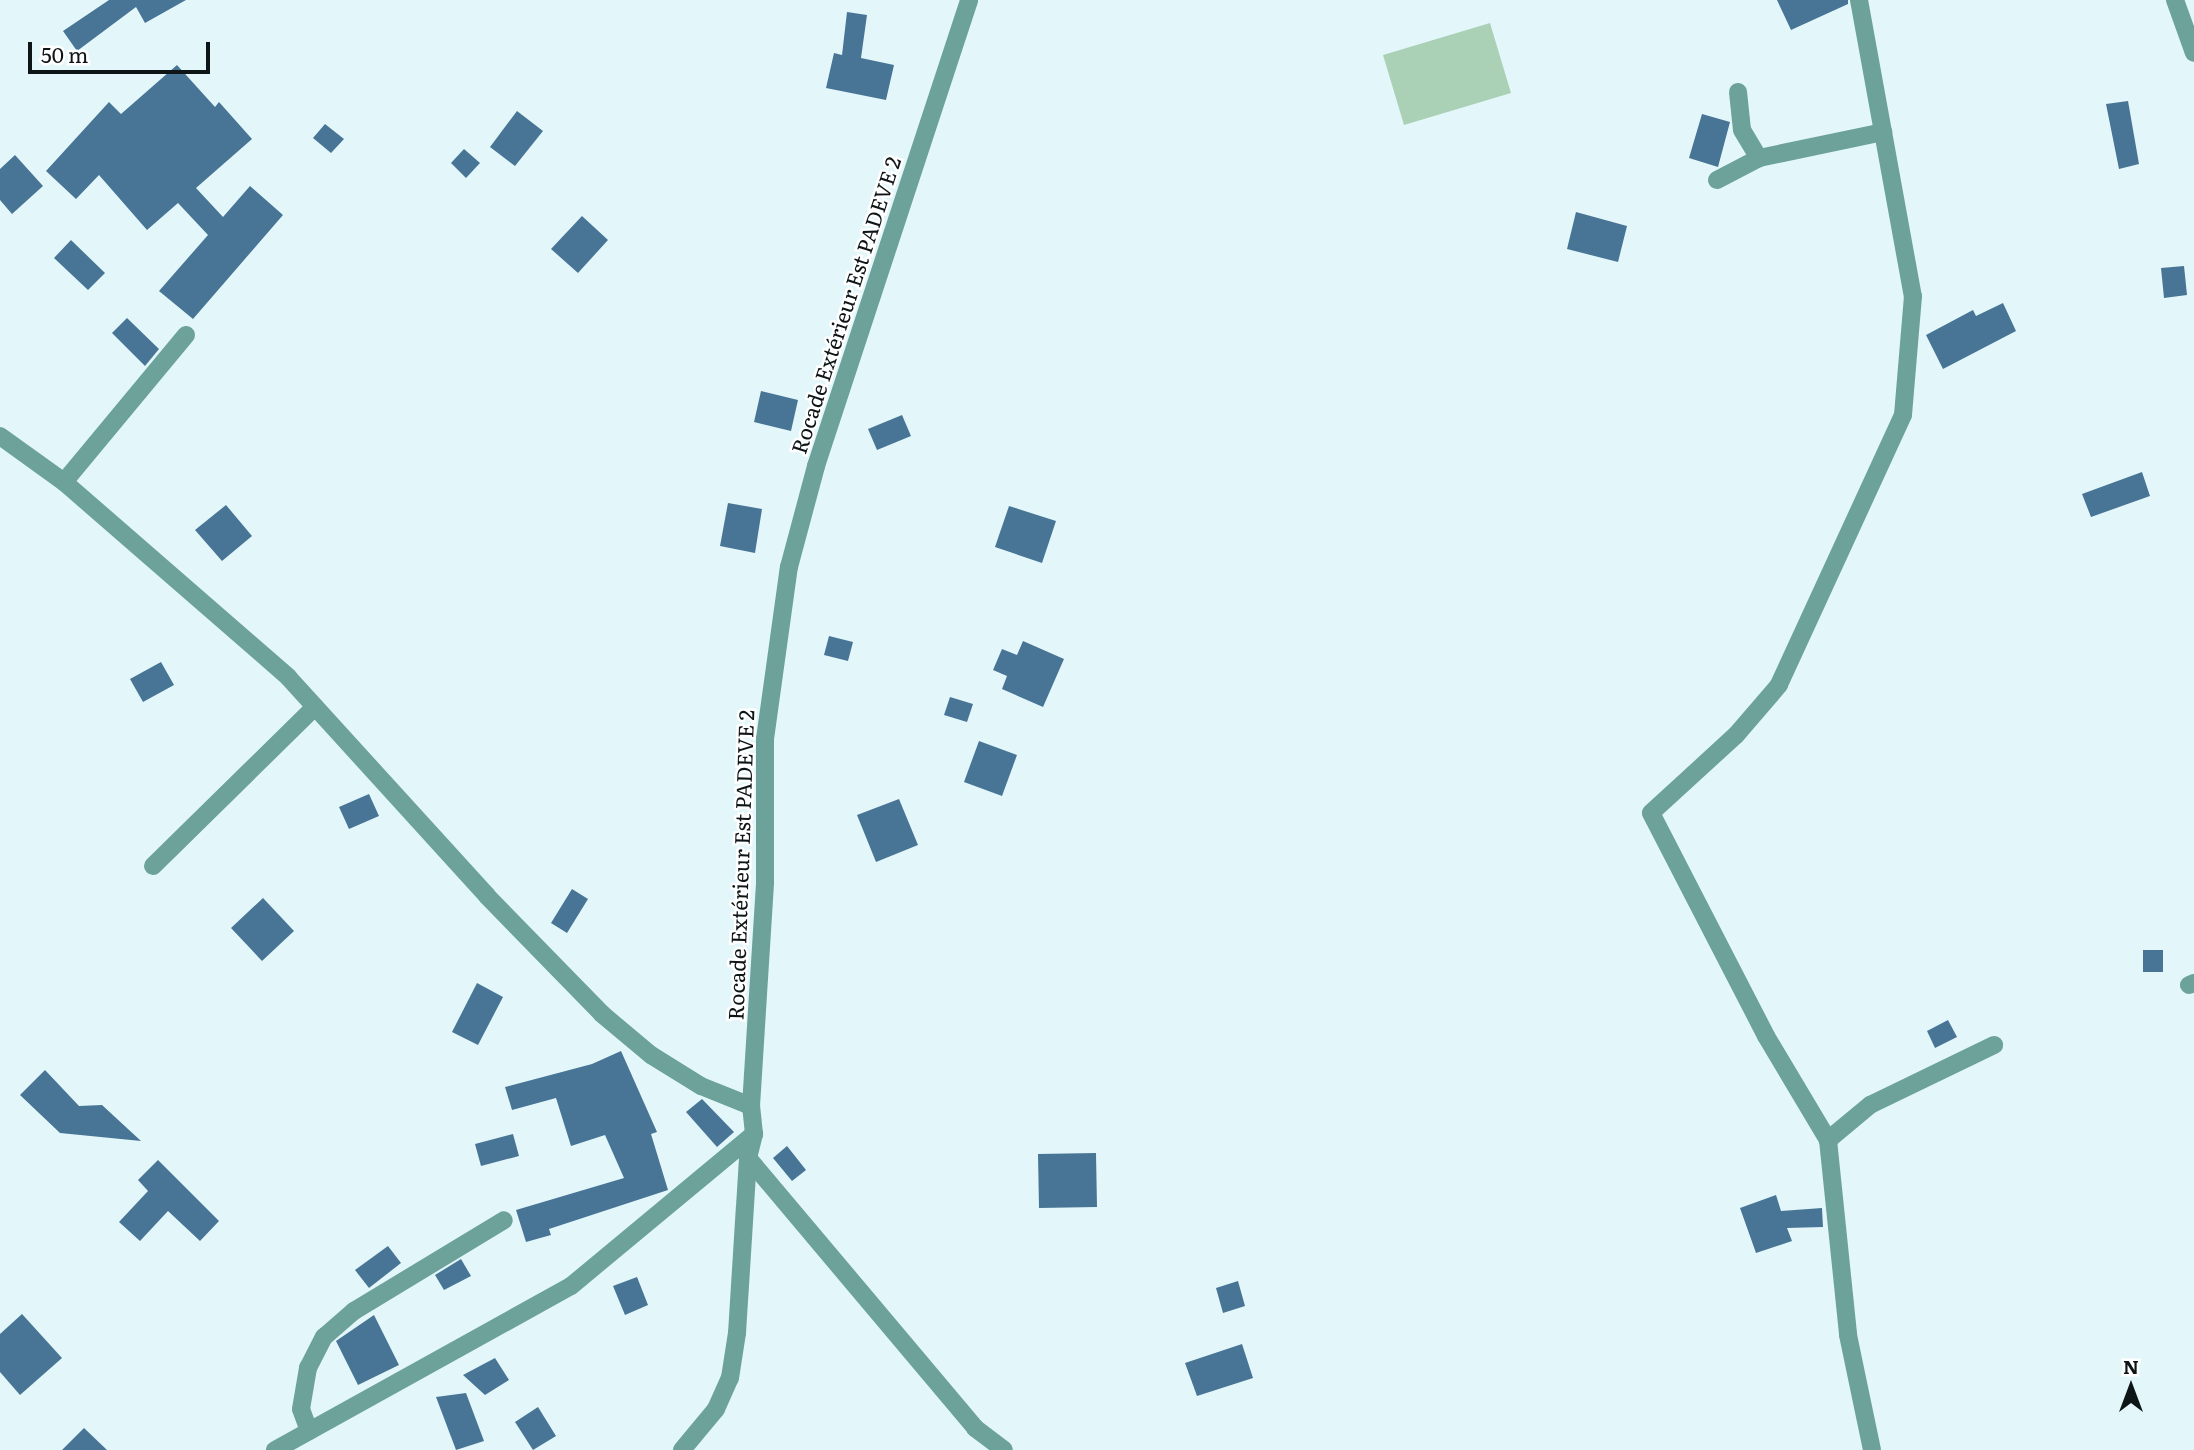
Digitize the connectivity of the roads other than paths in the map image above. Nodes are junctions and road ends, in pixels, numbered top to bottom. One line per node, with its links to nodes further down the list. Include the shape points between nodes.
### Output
1 (969, 0): 15 (street, Rocade Extérieur Est PADEVE 2, via 816,466 789,567 765,739 765,882)
2 (1859, 0): 6 (street)
3 (2175, 0): 4 (street)
4 (2194, 53)
5 (1738, 92): 7 (street, via 1742,130)
6 (1883, 132): 7 (street); 17 (street, via 1913,296 1903,415 1779,685 1736,735 1651,813 1766,1036)
7 (1759, 158): 8 (street)
8 (1717, 180)
9 (186, 335): 11 (street)
10 (0, 436): 11 (street)
11 (64, 482): 12 (street, via 201,598)
12 (315, 707): 13 (street); 15 (street, via 602,1014 651,1055 701,1086)
13 (153, 866)
14 (1994, 1045): 17 (street, via 1870,1105)
15 (751, 1106): 16 (street, Rocade Extérieur Est PADEVE 2)
16 (754, 1134): 18 (street, Rocade Extérieur Est PADEVE 2); 20 (street, via 571,1286)
17 (1828, 1140): 24 (street, via 1848,1335)
18 (748, 1158): 22 (street, Rocade Extérieur Est PADEVE 2, via 743,1264 730,1378 716,1409); 23 (street, via 975,1428)
19 (504, 1220): 20 (street, via 354,1311 324,1337 308,1368 301,1409)
20 (309, 1431): 21 (street)
21 (275, 1450)
22 (682, 1450)
23 (1004, 1450)
24 (1872, 1450)

